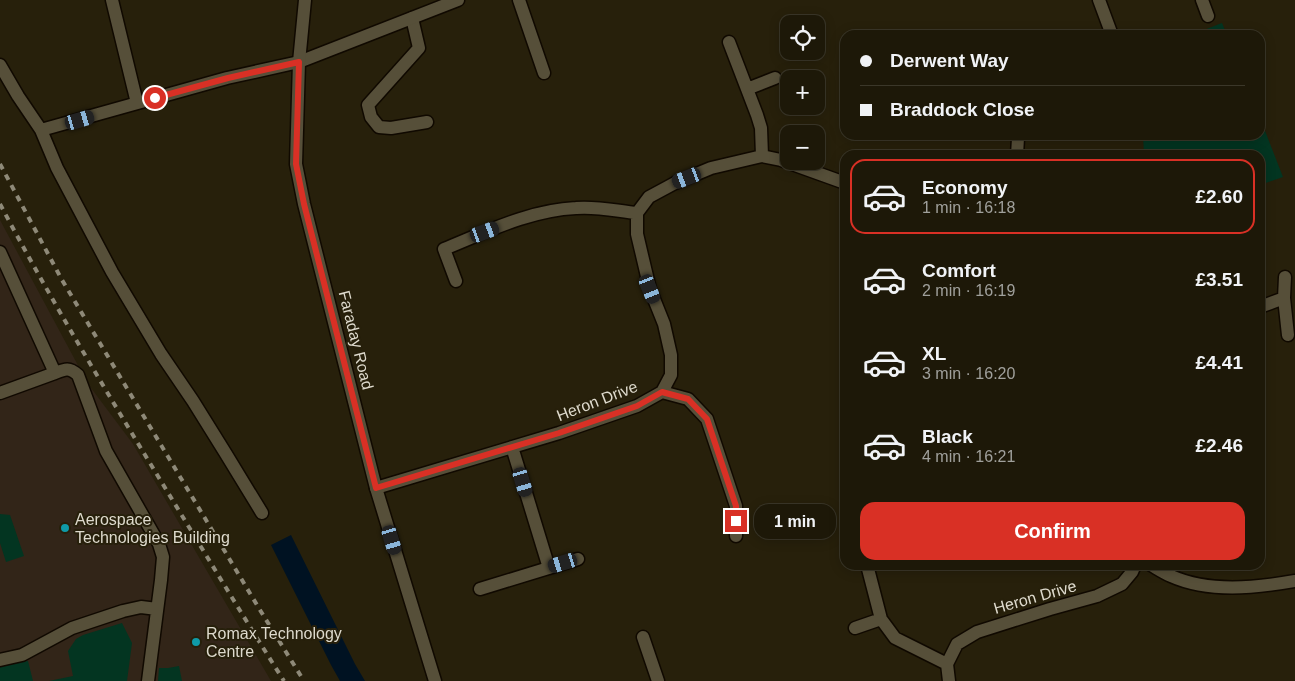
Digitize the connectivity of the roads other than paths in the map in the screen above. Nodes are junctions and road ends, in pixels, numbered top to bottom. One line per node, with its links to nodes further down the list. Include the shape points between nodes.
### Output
1 (112, 0): 16 (street)
2 (305, 0): 11 (street, Faraday Road)
3 (458, 0): 8 (street)
4 (519, 0): 13 (street)
5 (1099, 0): 9 (street)
6 (1202, 0): 7 (street)
7 (1208, 16)
8 (412, 18): 11 (street); 17 (street, via 420,48 368,105 378,126 391,128)
9 (1110, 30)
10 (729, 42): 15 (street)
11 (299, 62): 16 (street); 32 (street, Faraday Road, via 296,164)
12 (0, 65): 18 (street)
13 (544, 73)
14 (775, 78): 15 (street)
15 (747, 89): 19 (street, via 761,128)
16 (137, 103): 18 (street)
17 (427, 122)
18 (42, 130): 33 (street, via 57,168 112,272)
19 (762, 156): 20 (street); 21 (street, via 711,168 675,183 649,197)
20 (840, 181)
21 (637, 213): 24 (street, via 578,208 550,210 485,232 444,250); 29 (street, Heron Drive, via 637,234 650,289 664,324 671,355 671,375)
22 (0, 252): 28 (street)
23 (1285, 277): 25 (street)
24 (456, 281)
25 (1284, 298): 26 (street); 27 (street)
26 (1265, 305)
27 (1288, 335)
28 (55, 373): 30 (street); 42 (street, via 65,369 78,375 106,451 159,544 162,557)
29 (662, 392): 31 (street, Heron Drive, via 621,412); 34 (street, via 688,399 707,419 736,506)
30 (0, 393)
31 (512, 447): 32 (street, Heron Drive); 36 (street)
32 (376, 488): 49 (street, Faraday Road)
33 (262, 513)
34 (736, 536)
35 (578, 558): 36 (street)
36 (549, 568): 41 (street)
37 (868, 570): 43 (street)
38 (1133, 570): 47 (street, Heron Drive, via 1122,584 1097,596 977,632 957,644)
39 (1160, 570): 40 (street, via 1172,577 1218,587 1254,587)
40 (1295, 581)
41 (480, 589)
42 (157, 609): 46 (street, via 123,610 72,628 22,655); 48 (street)
43 (881, 619): 44 (street); 47 (street, via 896,638)
44 (855, 628)
45 (643, 637): 50 (street)
46 (0, 660)
47 (947, 664): 51 (street)
48 (148, 681)
49 (435, 681)
50 (658, 681)
51 (949, 681)

